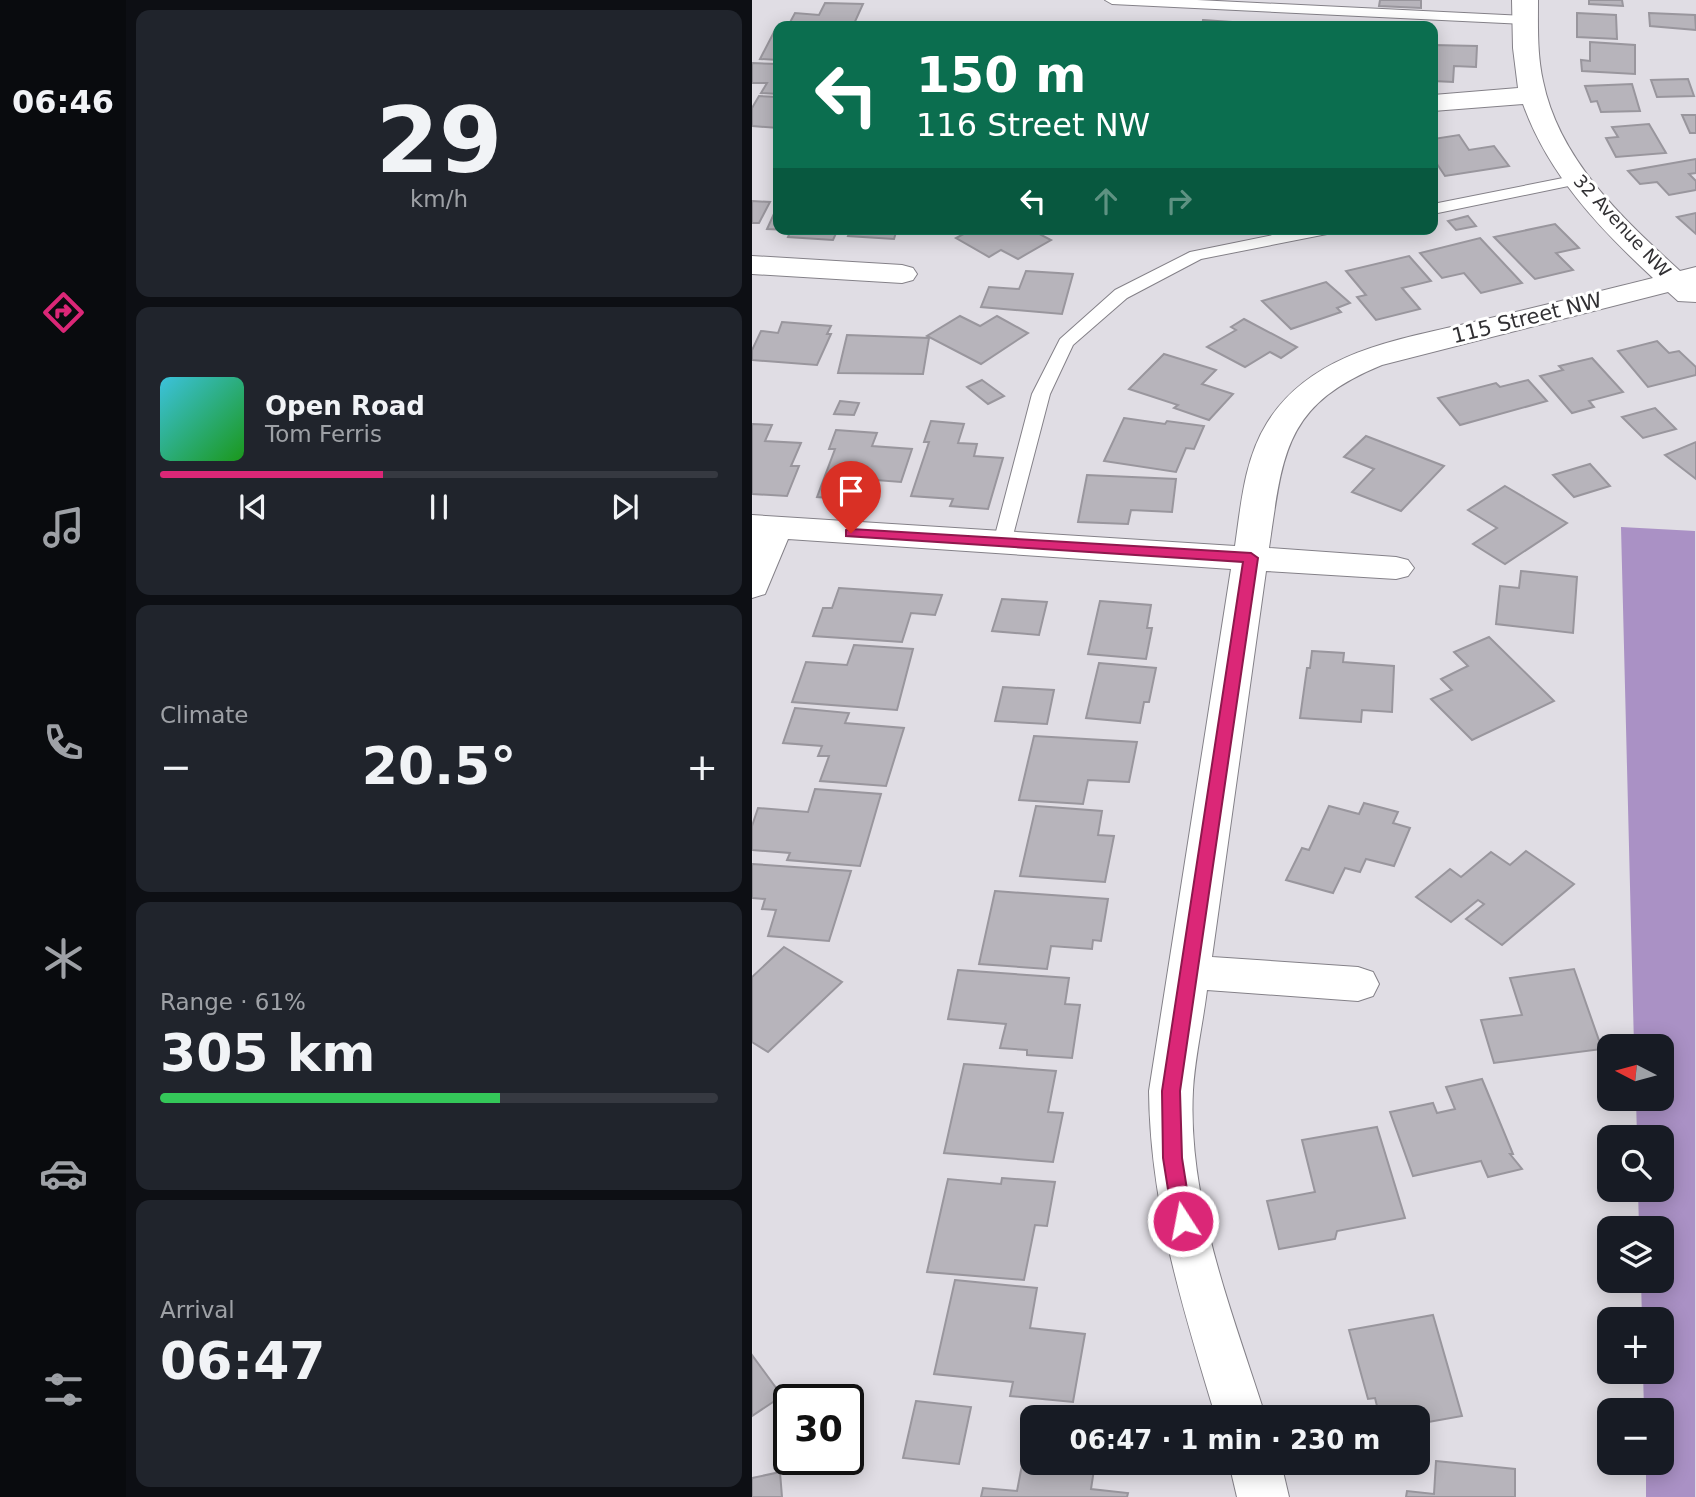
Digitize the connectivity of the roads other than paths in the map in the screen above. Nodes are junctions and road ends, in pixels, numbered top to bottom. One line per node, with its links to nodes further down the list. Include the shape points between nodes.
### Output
1 (1112, 0): 2 (lane)
2 (1525, 10): 3 (street, 32 Avenue NW)
3 (1533, 95): 4 (street); 5 (street, 32 Avenue NW, via 1552,139)
4 (1438, 103)
5 (1578, 180): 6 (lane); 10 (street, 32 Avenue NW)
6 (1438, 208)
7 (1297, 235): 12 (lane, via 1196,255 1121,294 1066,344 1041,394)
8 (752, 265): 9 (street)
9 (902, 274)
10 (1688, 286): 13 (street, 115 Street NW, via 1380,357 1323,382 1284,420 1266,460)
11 (764, 527): 12 (street); 15 (street)
12 (1002, 543): 13 (street)
13 (1251, 558): 14 (street); 16 (street, 115 Street NW)
14 (1396, 568)
15 (752, 586)
16 (1189, 972): 17 (street); 18 (street, 115 Street NW, via 1171,1091 1177,1200)
17 (1358, 984)
18 (1237, 1405)
19 (1258, 1475): 20 (street)
20 (1263, 1497)

